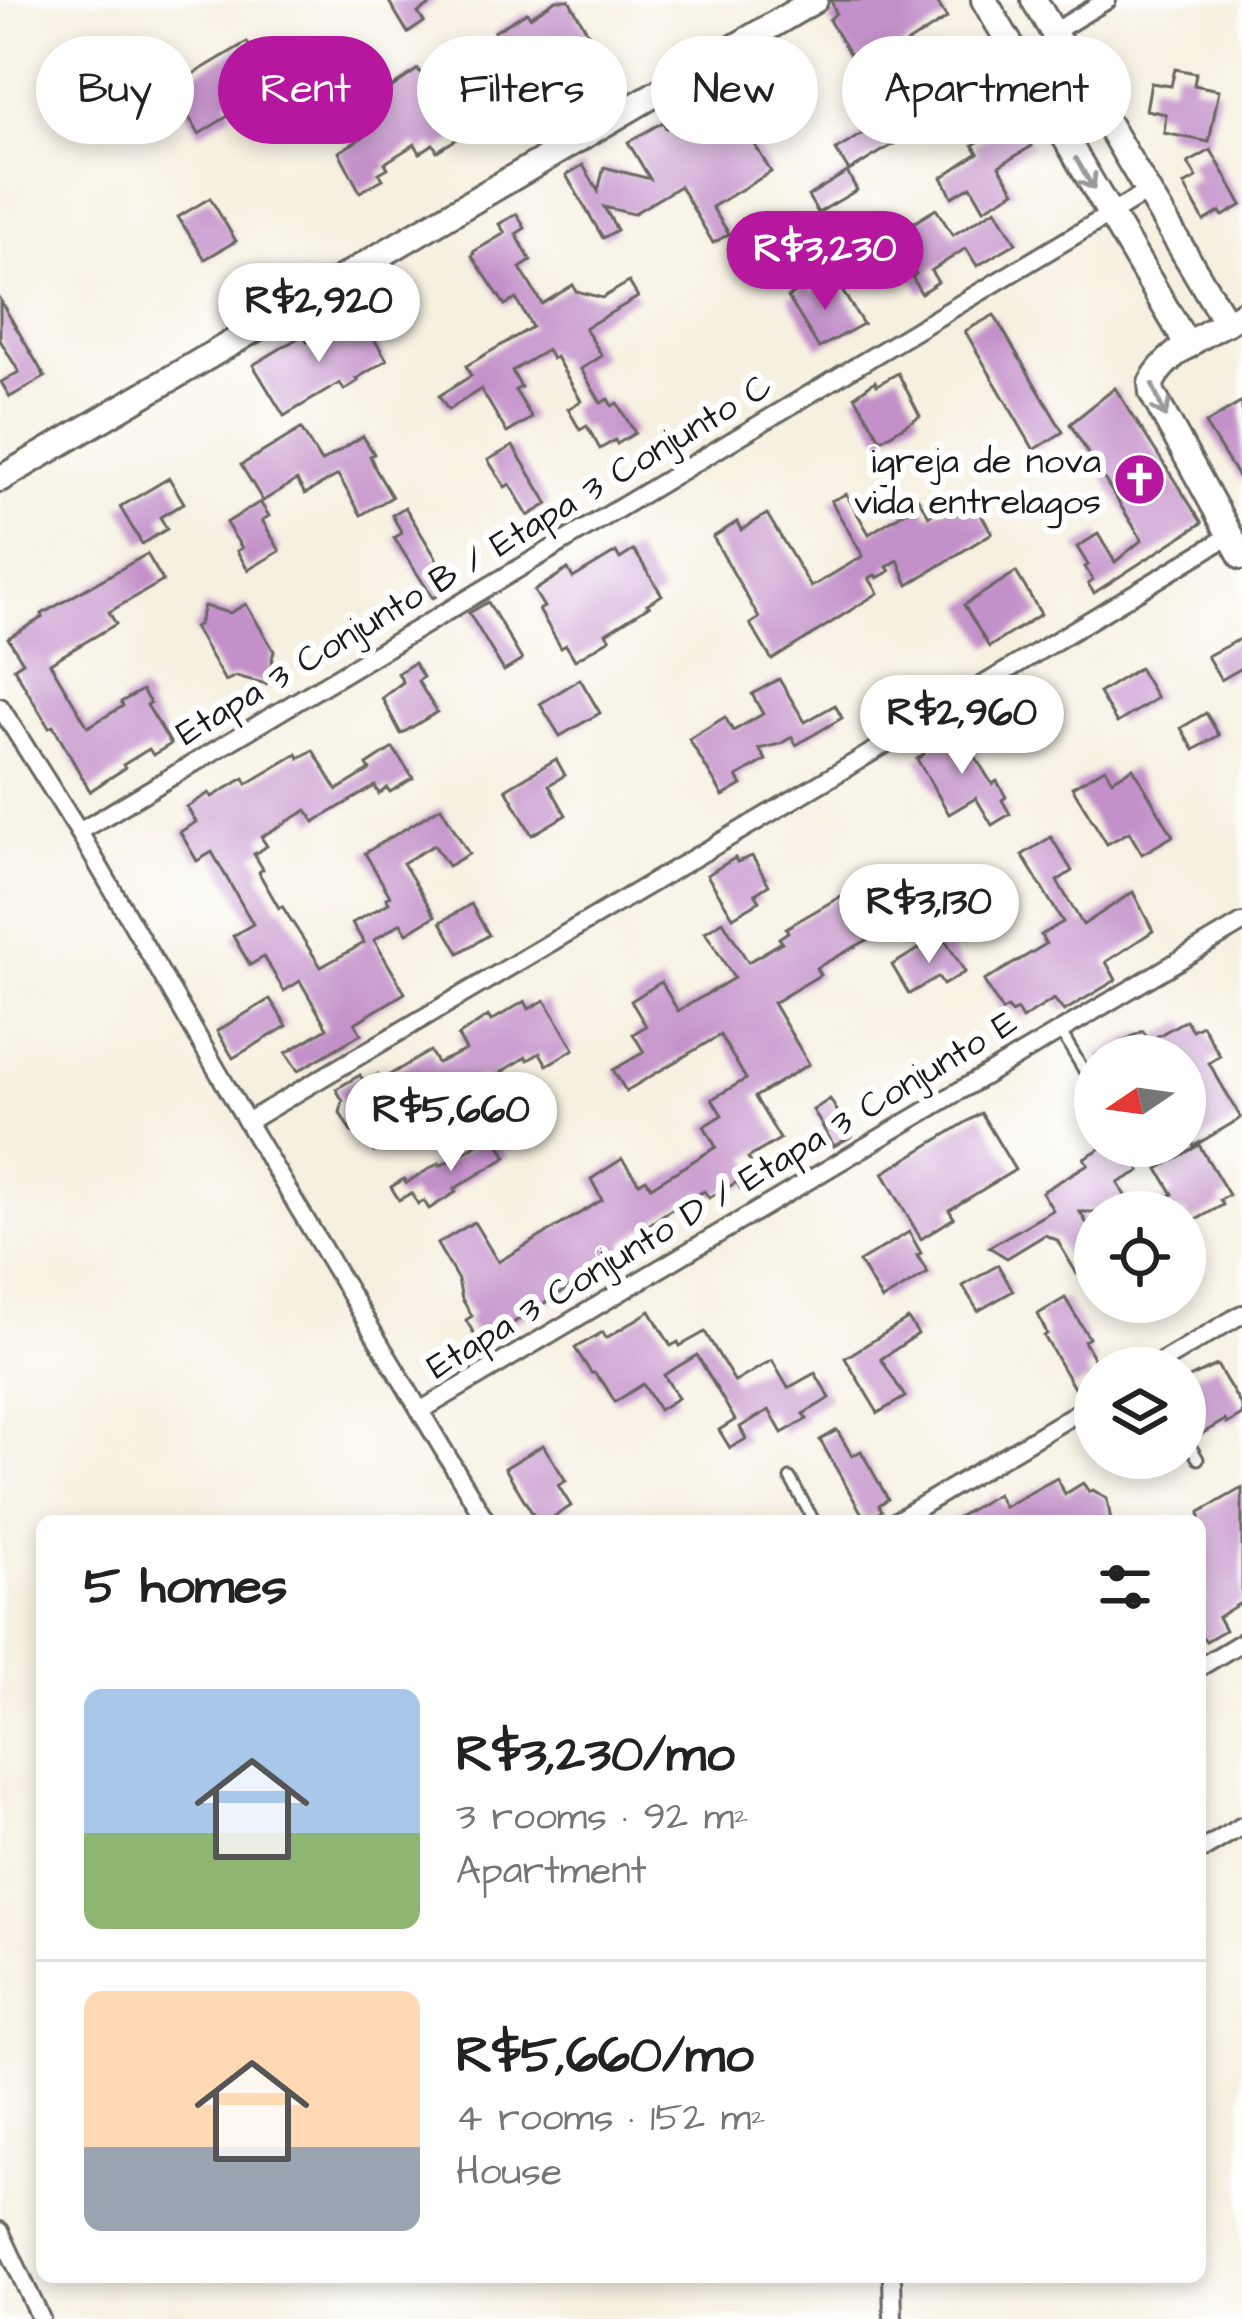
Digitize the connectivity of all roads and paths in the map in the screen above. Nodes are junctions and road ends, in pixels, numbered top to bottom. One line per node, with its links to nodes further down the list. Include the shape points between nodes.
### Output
1 (814, 0): 10 (street)
2 (984, 0): 7 (street, one-way to 7)
3 (1034, 0): 5 (street)
4 (1108, 0): 5 (street)
5 (1052, 32): 6 (street)
6 (1148, 192): 7 (street, Etapa 3 Conjunto B / Etapa 3 Conjunto C); 8 (street)
7 (1110, 215): 9 (street); 13 (street, Etapa 3 Conjunto B / Etapa 3 Conjunto C)
8 (1234, 319): 9 (street)
9 (1188, 346): 11 (street, one-way to 11, via 1155,374 1151,388)
10 (0, 479)
11 (1236, 546): 17 (street)
12 (0, 707): 13 (street)
13 (80, 832): 17 (street)
14 (1242, 923): 15 (street, Etapa 3 Conjunto D / Etapa 3 Conjunto E)
15 (1060, 1030): 16 (lane); 20 (street, Etapa 3 Conjunto D / Etapa 3 Conjunto E)
16 (1074, 1054)
17 (248, 1122): 20 (street)
18 (1242, 1314): 19 (street)
19 (1186, 1347)
20 (420, 1411): 23 (street)
21 (1074, 1415): 25 (street)
22 (790, 1478): 24 (lane)
23 (482, 1515)
24 (811, 1515)
25 (906, 1515)
26 (1242, 1642): 27 (street)
27 (1206, 1663)
28 (1242, 1826): 29 (street)
29 (1206, 1847)
30 (0, 2231): 32 (street)
31 (892, 2283): 33 (street)
32 (41, 2319)
33 (893, 2319)

